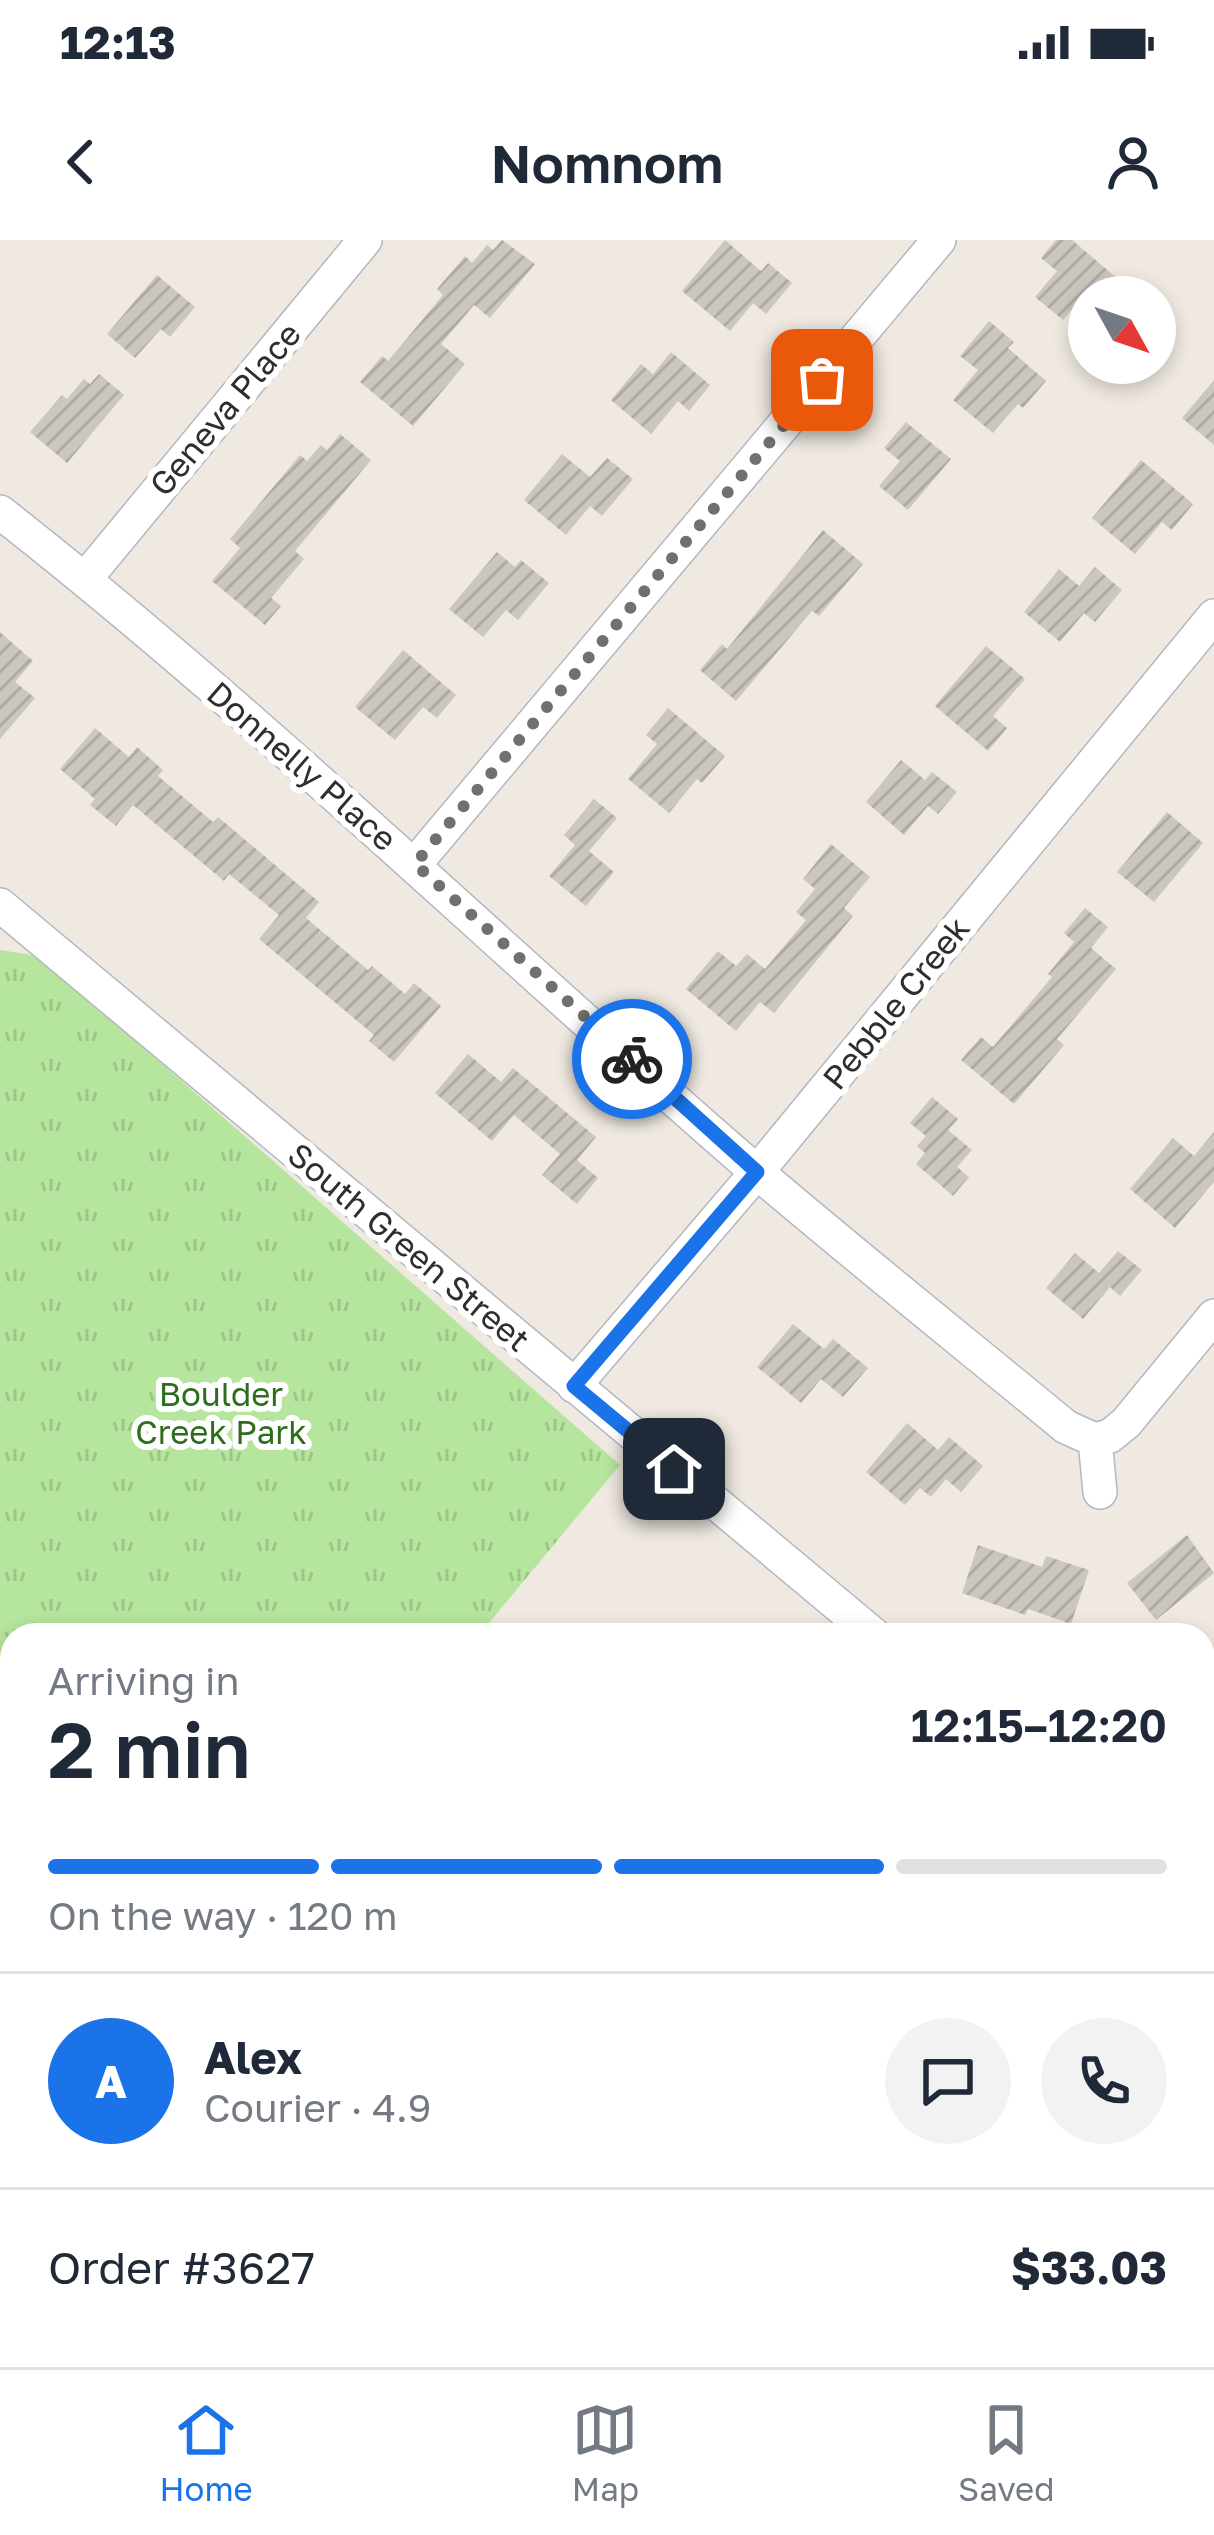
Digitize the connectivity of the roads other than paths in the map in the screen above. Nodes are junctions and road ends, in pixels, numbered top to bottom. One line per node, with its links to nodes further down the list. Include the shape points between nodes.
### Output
1 (364, 240): 4 (street, Geneva Place)
2 (940, 240): 6 (street)
3 (0, 512): 4 (street, Donnelly Place)
4 (85, 579): 6 (street, Donnelly Place)
5 (1214, 616): 8 (street, Pebble Creek)
6 (415, 864): 8 (street, Donnelly Place)
7 (0, 905): 10 (street, South Green Street)
8 (757, 1172): 10 (street, Pebble Creek); 11 (street, Donnelly Place, via 1066,1427)
9 (1214, 1316): 11 (street, via 1126,1423)
10 (574, 1386): 13 (street, South Green Street)
11 (1095, 1440): 12 (street)
12 (1100, 1492)
13 (860, 1623)

